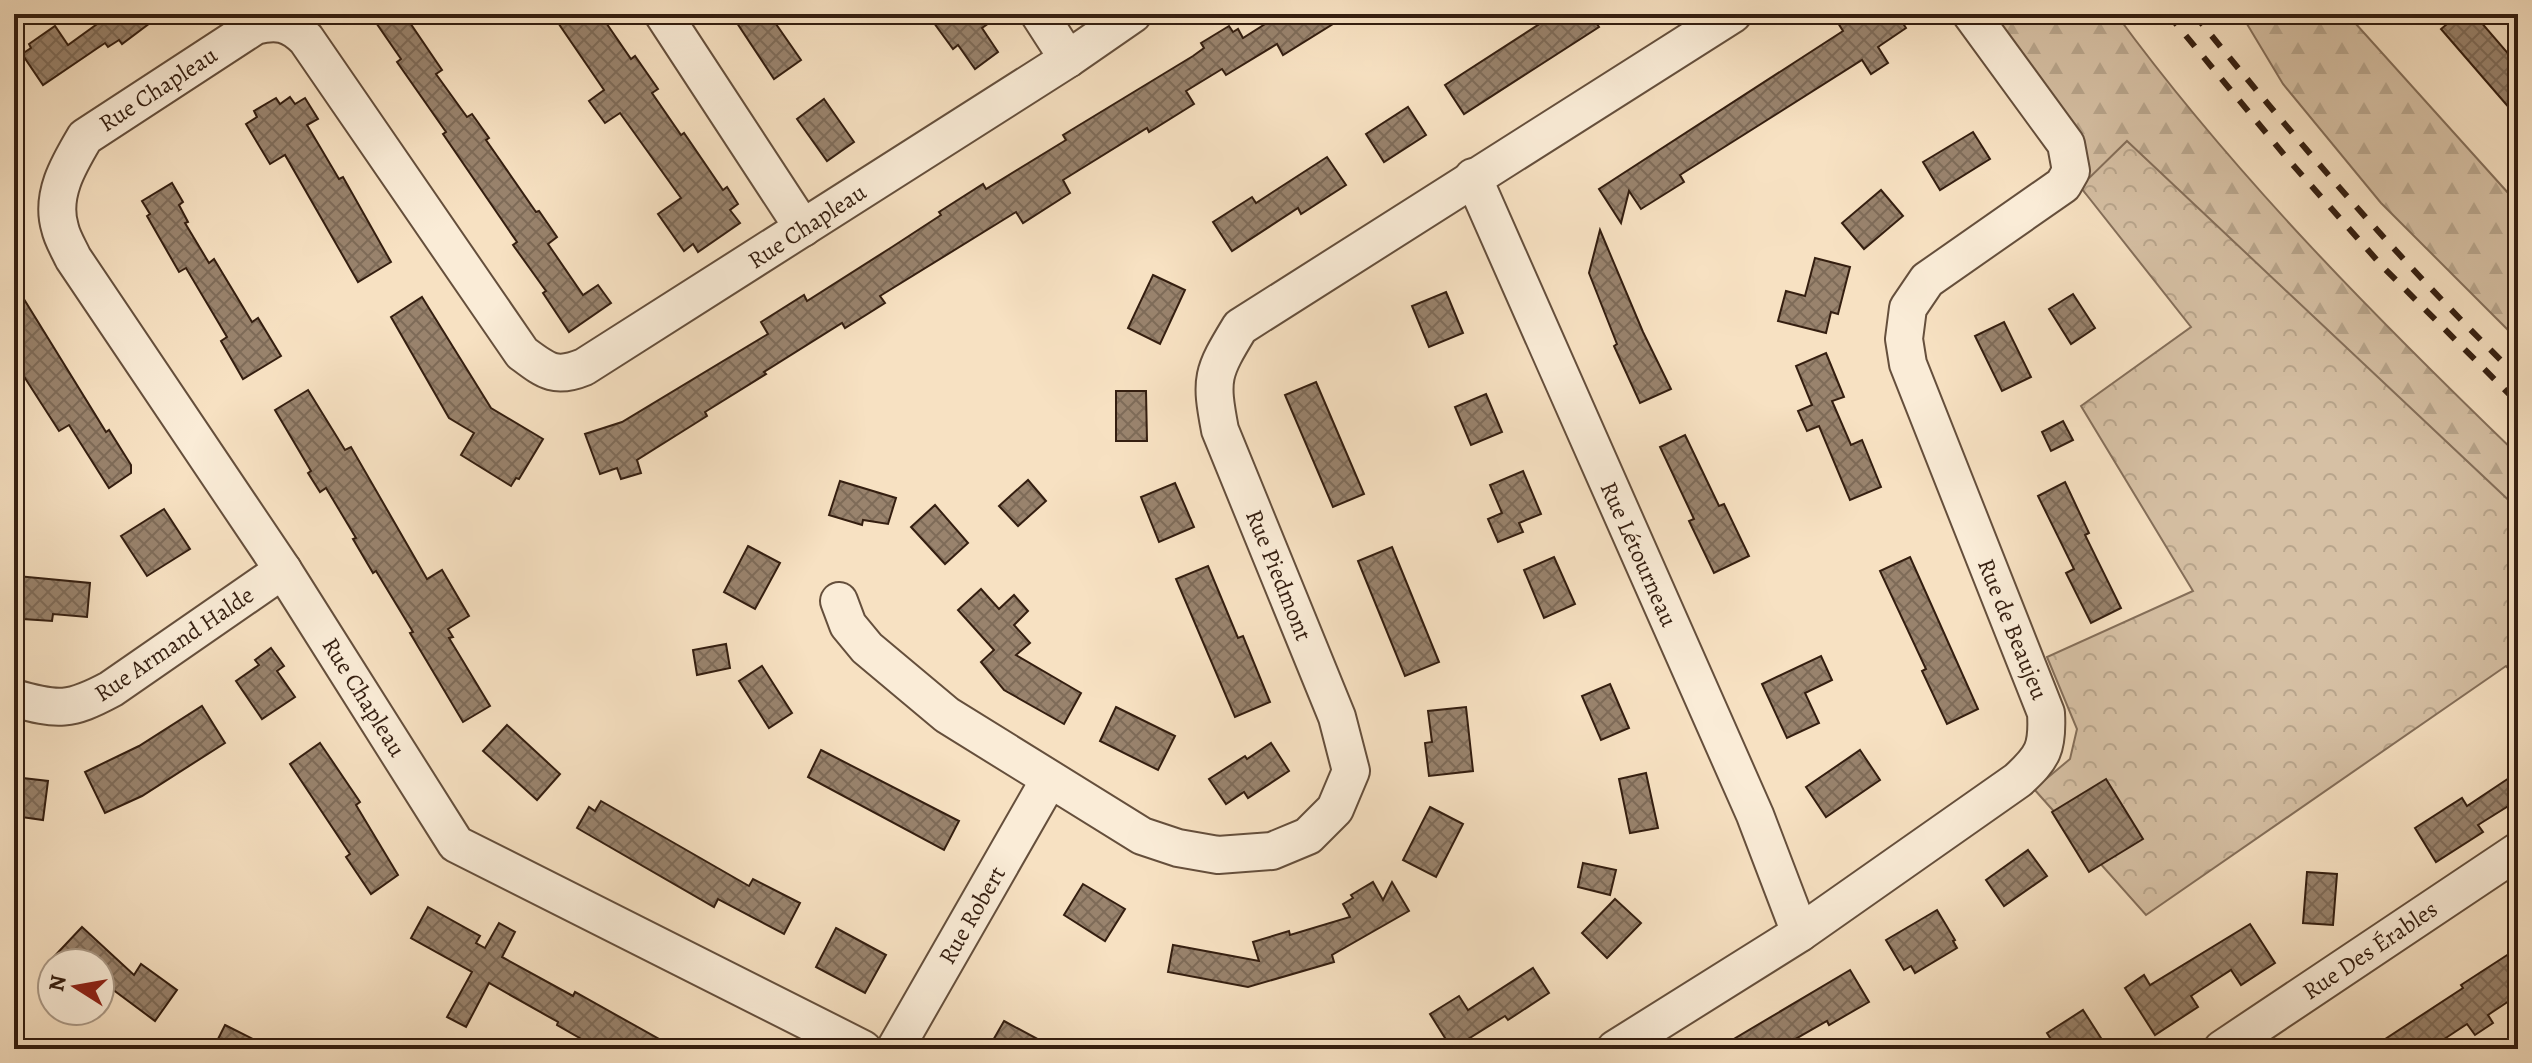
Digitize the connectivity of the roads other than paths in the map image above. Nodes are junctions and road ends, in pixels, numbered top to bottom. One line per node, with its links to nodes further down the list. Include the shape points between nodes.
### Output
1 (663, 14): 8 (street)
2 (1039, 14): 6 (street)
3 (1133, 14): 6 (street, Rue Chapleau)
4 (1733, 14): 7 (street, Rue Piedmont)
5 (1971, 14): 14 (street, Rue de Beaujeu, via 2066,144 2071,171 2063,185 1927,280 1908,308 1904,339 1908,364 2046,713 2048,740 2038,762 2018,780)
6 (1068, 59): 8 (street, Rue Chapleau)
7 (1473, 177): 12 (street, Rue Piedmont, via 1240,327 1218,363 1213,391 1220,430 1337,717 1351,771 1335,809 1308,836 1272,851 1218,855 1142,836); 14 (street, Rue Létourneau, via 1755,815)
8 (803, 228): 9 (street, Rue Chapleau, via 584,367 567,375 546,371 522,353 295,28 282,23 255,26 176,77 85,137 58,192 59,227 73,258)
9 (283, 570): 11 (street, Rue Armand Halde, via 87,702 61,709); 15 (street, Rue Chapleau, via 456,844)
10 (839, 601): 12 (street, Rue Piedmont, via 848,625 902,678 947,715)
11 (14, 698)
12 (1049, 780): 16 (street, Rue Robert)
13 (2518, 851): 18 (street, Rue Des Érables)
14 (1800, 933): 17 (street, Rue de Beaujeu)
15 (863, 1049)
16 (895, 1049)
17 (1615, 1049)
18 (2222, 1049)

